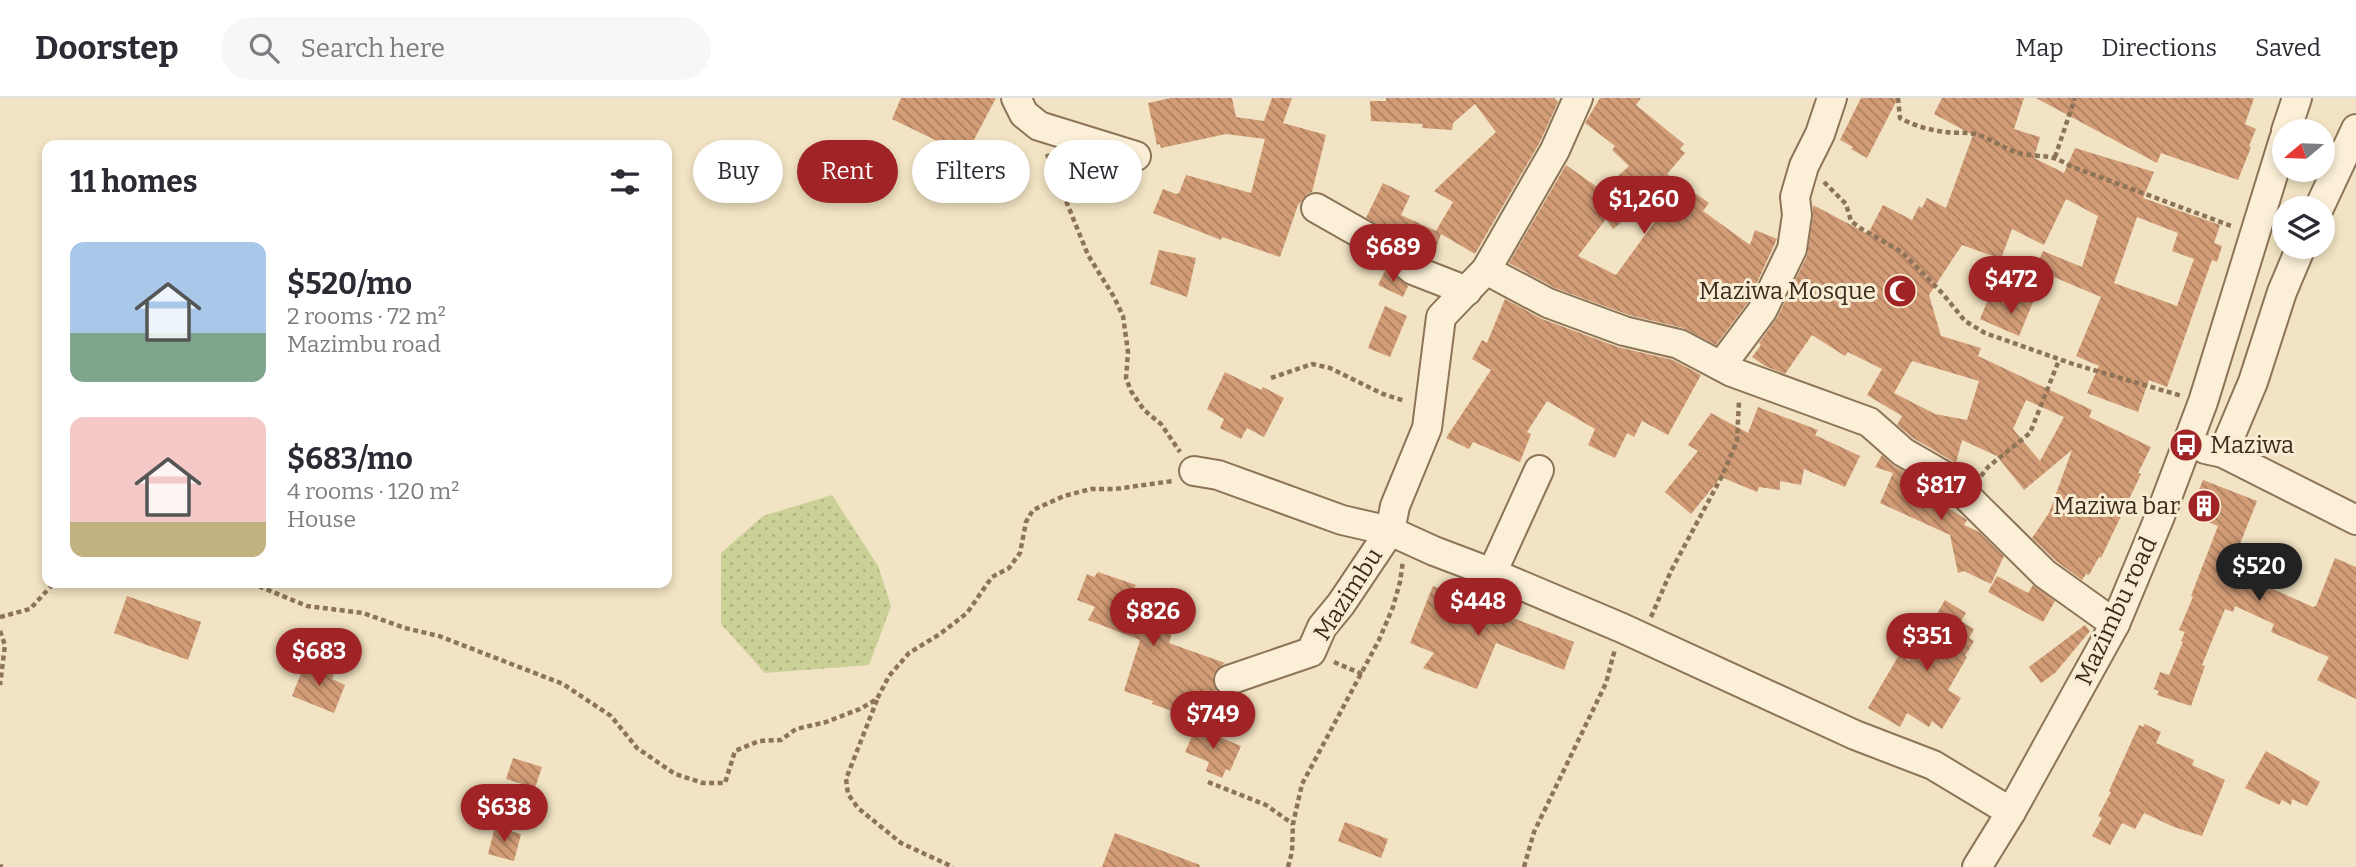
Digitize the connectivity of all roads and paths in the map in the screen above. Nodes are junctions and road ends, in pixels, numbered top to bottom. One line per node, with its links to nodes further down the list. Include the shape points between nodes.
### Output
1 (1016, 98): 8 (street, via 1024,114)
2 (1577, 98): 18 (street, via 1555,150)
3 (1832, 98): 12 (street)
4 (1898, 98): 11 (path, via 1900,117 1915,126 1978,135 2023,154)
5 (2075, 98): 11 (path)
6 (2297, 98): 7 (street)
7 (2290, 119)
8 (1039, 127): 10 (street); 28 (path, via 1088,256 1123,316 1126,378 1131,391)
9 (2356, 129): 14 (street)
10 (1082, 140)
11 (2055, 157): 16 (path)
12 (1804, 166): 21 (street, via 1795,197 1792,249 1762,311); 23 (path, via 1846,204 1851,221 1902,252 1965,321 1985,333)
13 (2272, 179): 16 (street, Mazimbu road)
14 (2325, 196)
15 (1316, 208): 19 (street, via 1388,248 1413,270)
16 (2255, 235): 23 (street, Mazimbu road)
17 (2296, 259): 26 (street)
18 (1486, 270): 19 (street); 21 (street, via 1548,303 1624,331 1679,344)
19 (1467, 291): 24 (street, via 1441,317)
20 (2059, 360): 29 (path, via 2030,433)
21 (1726, 369): 36 (street, via 1869,422 1903,452 1948,478 2045,574); 38 (path, via 1739,396 1737,441 1658,604)
22 (1271, 378): 24 (path, via 1312,364)
23 (2203, 402): 25 (street, Mazimbu road)
24 (1430, 409): 31 (street, via 1427,428 1395,506)
25 (2186, 444): 26 (street); 36 (street, Mazimbu road)
26 (2223, 453): 30 (street)
27 (1539, 470): 32 (street)
28 (1194, 471): 31 (street, Mazimbu); 41 (path, via 1142,487 1091,489 1033,510 1020,553 1009,568 992,577 967,613 909,653)
29 (1974, 484)
30 (2356, 520)
31 (1394, 533): 32 (street); 39 (street, Mazimbu, via 1322,627 1311,652); 44 (path, via 1406,552 1393,607 1301,784)
32 (1492, 573): 38 (street)
33 (49, 588): 35 (path, via 30,609)
34 (263, 588): 41 (path, via 307,606 363,613 439,636 563,684 611,716 649,759 675,775 703,783 725,783 735,751 759,741 781,740 796,729 826,722)
35 (0, 617)
36 (2115, 624): 43 (street, Mazimbu road)
37 (0, 631): 40 (path, via 5,645)
38 (1632, 632): 43 (street, via 1855,735 1933,765); 47 (path, via 1534,832)
39 (1229, 680)
40 (0, 685)
41 (877, 699): 45 (path, via 846,779 848,794 901,843)
42 (1208, 782): 44 (path, via 1266,805)
43 (2011, 812): 48 (street, Mazimbu road)
44 (1293, 824): 46 (path)
45 (953, 867)
46 (1287, 867)
47 (1524, 867)
48 (1977, 867)

